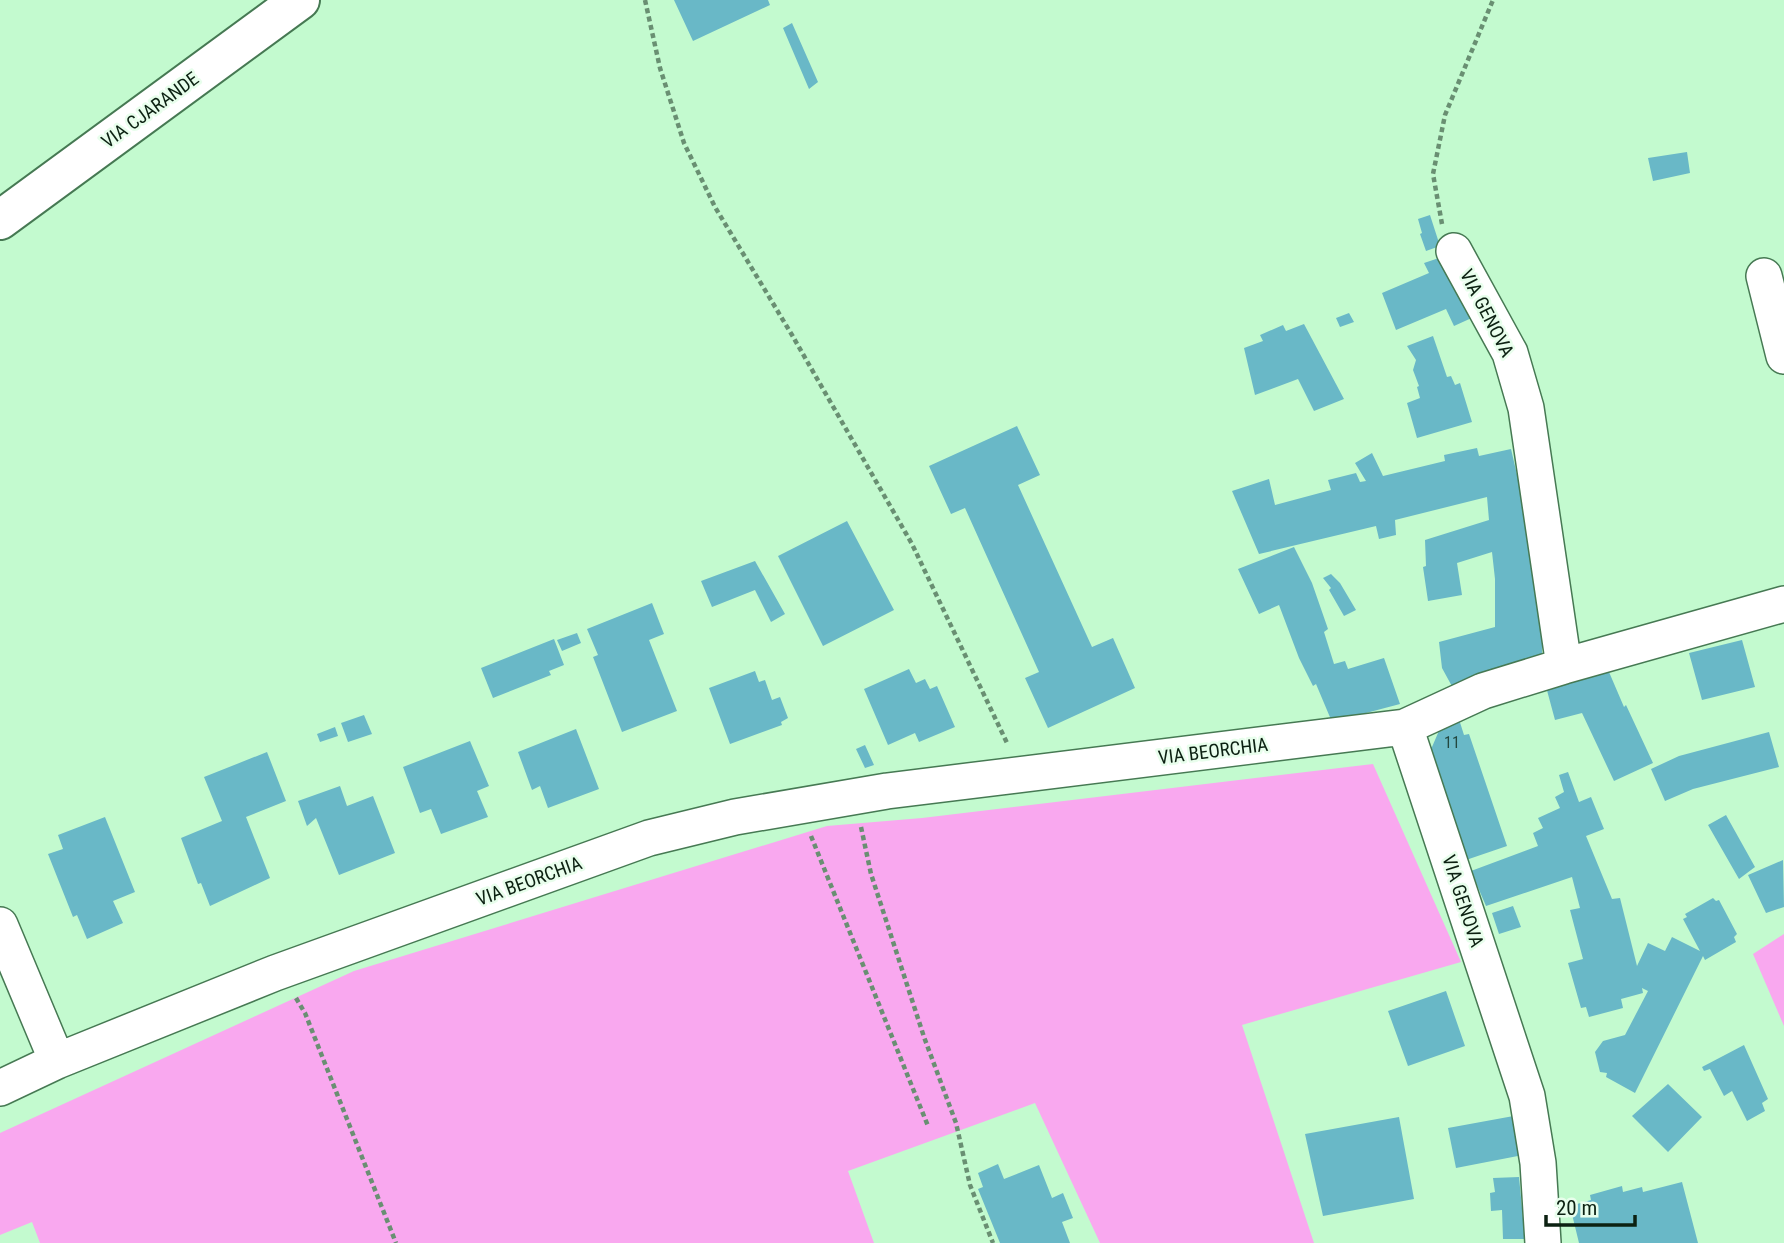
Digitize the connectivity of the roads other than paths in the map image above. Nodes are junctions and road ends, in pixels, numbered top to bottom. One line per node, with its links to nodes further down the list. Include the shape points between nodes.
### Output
1 (300, 0): 2 (main road, VIA CJARANDE)
2 (0, 220)
3 (1454, 251): 7 (street, VIA GENOVA, via 1510,353 1526,408)
4 (1764, 276): 5 (street)
5 (1784, 356)
6 (1784, 604): 7 (street)
7 (1564, 666): 8 (street, via 1483,691)
8 (1405, 727): 10 (street, VIA BEORCHIA, via 849,797 734,817 649,838 275,973); 12 (street, VIA GENOVA, via 1527,1096 1538,1163)
9 (0, 925): 10 (street)
10 (57, 1061): 11 (street, VIA BEORCHIA)
11 (0, 1088)
12 (1543, 1243)

